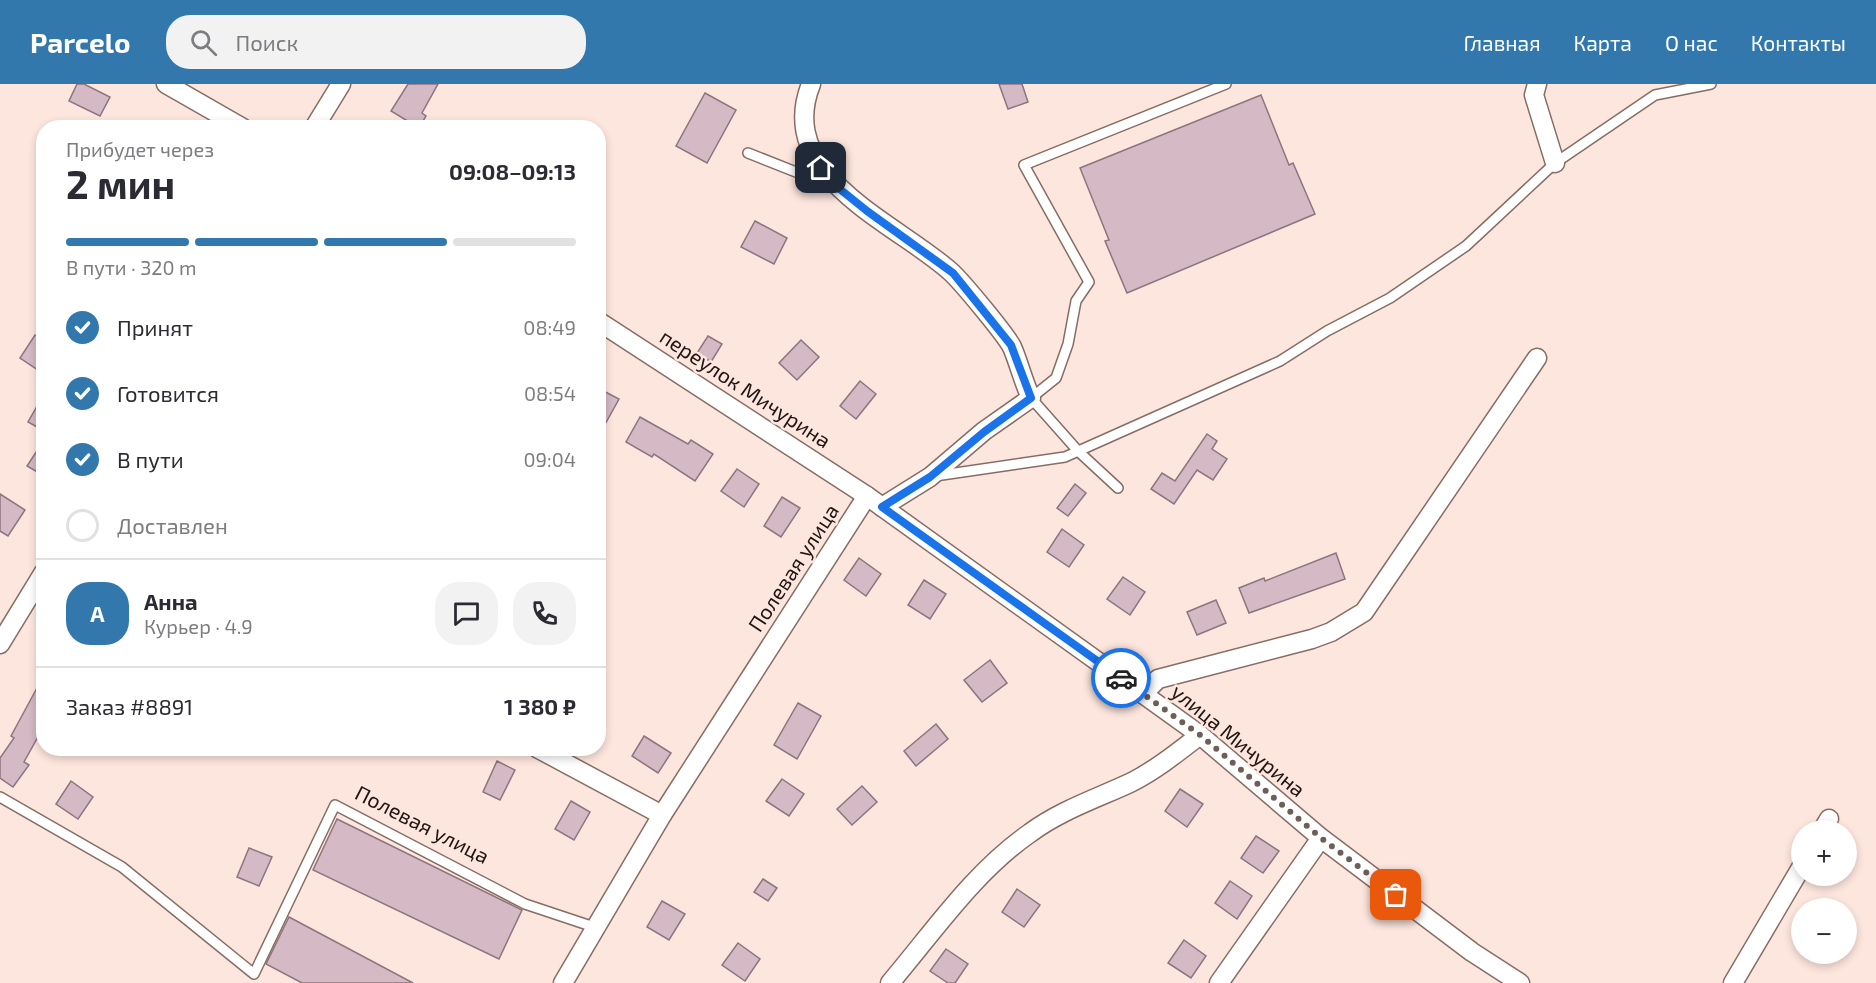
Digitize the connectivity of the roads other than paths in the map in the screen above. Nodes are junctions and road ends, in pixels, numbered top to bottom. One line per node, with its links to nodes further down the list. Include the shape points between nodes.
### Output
1 (166, 84): 7 (street)
2 (341, 84): 8 (street)
3 (811, 84): 11 (street, via 804,130)
4 (1226, 84): 14 (lane, via 1024,165 1089,282 1076,300 1068,344 1056,378)
5 (1537, 84): 10 (street, via 1534,95)
6 (1711, 84): 10 (lane, via 1655,95)
7 (229, 120)
8 (319, 120)
9 (748, 153): 11 (lane, via 801,174)
10 (1556, 163): 15 (lane, via 1466,246 1390,298 1280,361)
11 (821, 168): 14 (street, via 867,211 953,273 1011,345)
12 (606, 326): 18 (street, переулок Мичурина)
13 (1537, 358): 22 (street, via 1364,612 1312,639 1158,679)
14 (1031, 398): 15 (lane); 16 (street)
15 (1078, 451): 16 (lane, via 1065,457); 17 (lane)
16 (930, 477): 19 (street)
17 (1118, 488)
18 (867, 496): 19 (street, улица Мичурина); 26 (street, Полевая улица)
19 (882, 507): 22 (street, улица Мичурина)
20 (36, 585): 21 (street)
21 (0, 644)
22 (1143, 694): 23 (street, улица Мичурина)
23 (1200, 735): 27 (street, улица Мичурина); 31 (street, via 1164,764 1031,832 992,862)
24 (552, 756): 26 (street)
25 (0, 797): 29 (lane, Полевая улица, via 122,867 254,974 335,805 525,904)
26 (662, 815): 29 (street, Полевая улица)
27 (1321, 838): 32 (street); 33 (street, улица Мичурина, via 1472,952)
28 (1791, 885): 34 (street)
29 (594, 927): 30 (street, Полевая улица)
30 (563, 983)
31 (890, 983)
32 (1219, 983)
33 (1520, 983)
34 (1733, 983)

